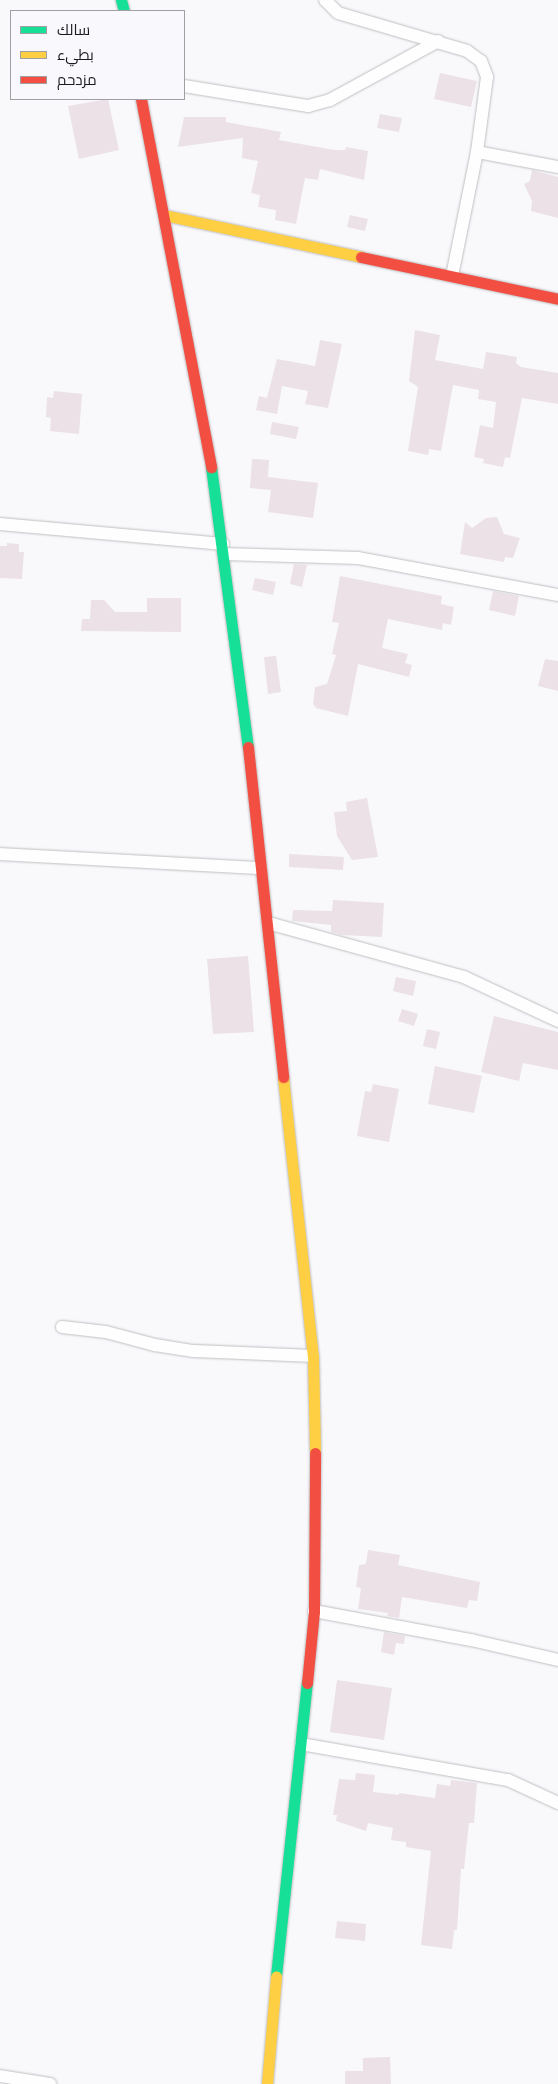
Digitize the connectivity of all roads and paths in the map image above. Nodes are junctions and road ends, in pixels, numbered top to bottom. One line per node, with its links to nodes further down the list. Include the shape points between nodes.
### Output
1 (325, 0): 2 (street, via 338,13)
2 (438, 41): 3 (street, via 330,100 308,106); 5 (street, via 467,51 481,61 487,77)
3 (185, 86)
4 (141, 100): 7 (street)
5 (477, 152): 6 (street); 8 (street)
6 (558, 167)
7 (164, 216): 8 (street); 11 (street)
8 (452, 276): 9 (street)
9 (558, 299)
10 (0, 524): 11 (street)
11 (224, 549): 12 (street, via 358,558); 14 (street)
12 (558, 595)
13 (0, 854): 14 (street)
14 (262, 868): 15 (street)
15 (268, 923): 16 (street, via 464,977); 18 (street)
16 (558, 1021)
17 (62, 1327): 18 (street, via 106,1332 194,1351)
18 (313, 1356): 19 (street, via 318,1519)
19 (314, 1611): 20 (street); 21 (street)
20 (558, 1660)
21 (301, 1744): 22 (street, via 508,1780); 25 (street)
22 (558, 1803)
23 (0, 2076): 24 (street)
24 (50, 2084)
25 (267, 2084)

